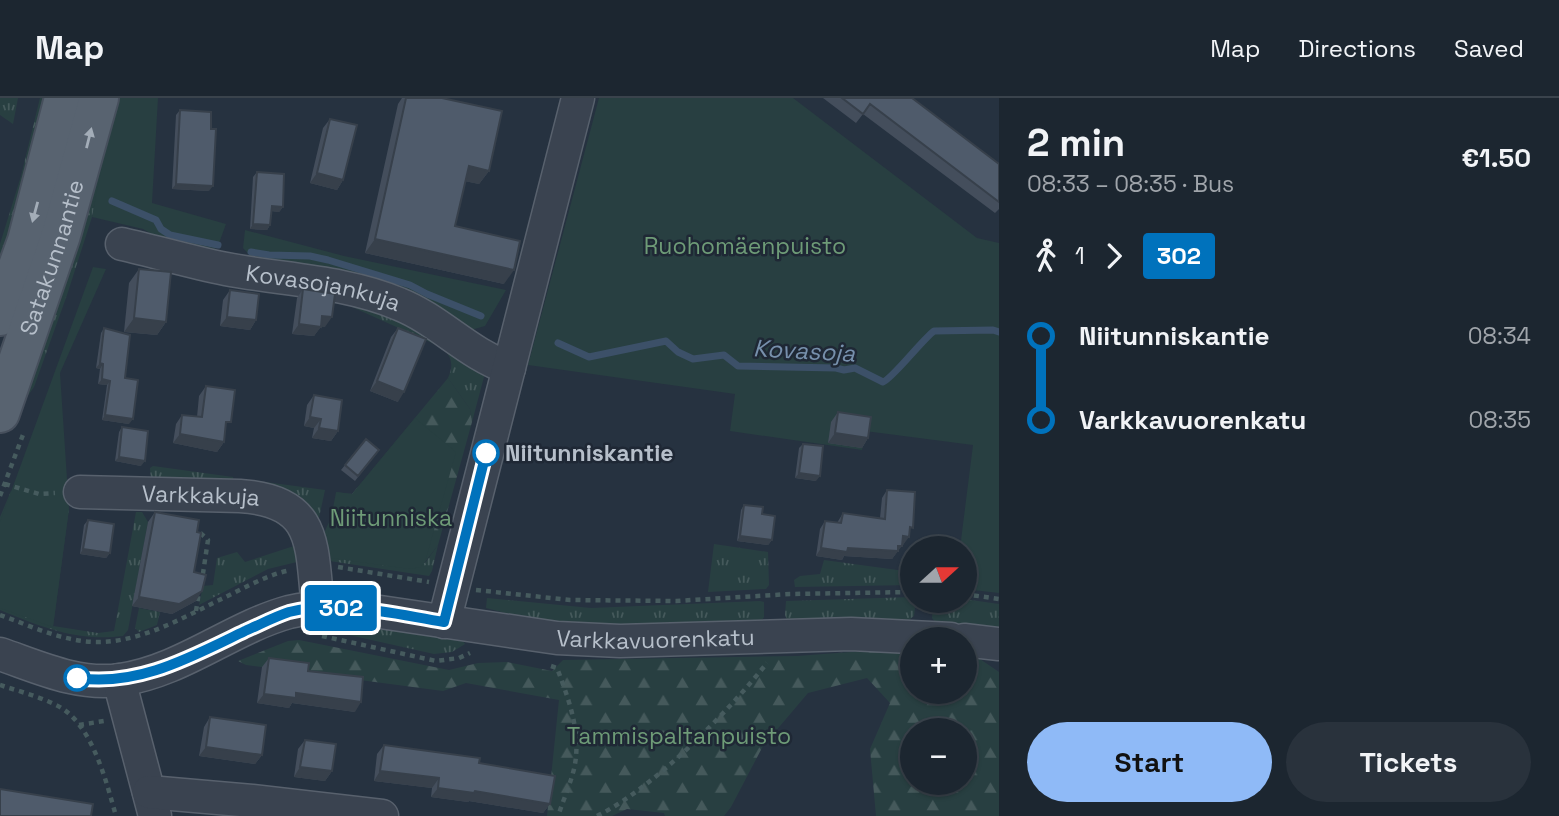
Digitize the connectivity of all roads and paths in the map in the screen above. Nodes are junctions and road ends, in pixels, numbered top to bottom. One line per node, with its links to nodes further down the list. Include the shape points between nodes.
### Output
1 (64, 98): 5 (main road, Satakunnantie, one-way to 5, via 27,241)
2 (99, 98): 7 (main road, Satakunnantie, one-way to 2, via 61,235)
3 (578, 98): 6 (street)
4 (122, 244): 6 (street, Kovasojankuja, via 226,269 338,287 399,304 480,356)
5 (0, 316)
6 (509, 368): 20 (street)
7 (0, 413)
8 (5, 484): 9 (path, via 38,494)
9 (80, 492): 11 (street, Varkkakuja, via 266,498 297,516 312,543)
10 (193, 525): 17 (path, via 208,540)
11 (313, 567): 12 (path); 17 (path, via 263,579); 19 (street, Varkkakuja)
12 (436, 583)
13 (468, 589): 14 (path, via 570,600 650,601)
14 (900, 592)
15 (977, 596): 16 (path)
16 (999, 599)
17 (196, 612): 18 (path, via 147,634 103,643 69,639)
18 (0, 615)
19 (316, 621): 20 (street, Varkkavuorenkatu, via 354,608); 23 (path, via 436,661 465,656 472,652); 28 (street, Varkkavuorenkatu, via 299,610 176,664)
20 (444, 622): 21 (street, Varkkavuorenkatu, via 557,638 620,641)
21 (900, 636)
22 (977, 641): 24 (street)
23 (473, 643)
24 (999, 644)
25 (0, 654): 28 (street, Varkkavuorenkatu, via 72,678)
26 (772, 656): 36 (path, via 695,740 641,789)
27 (557, 668): 35 (path, via 577,736 574,768)
28 (119, 680): 32 (street)
29 (0, 685): 31 (path, via 56,705)
30 (115, 720): 31 (path)
31 (79, 724): 33 (path, via 100,763)
32 (152, 804): 34 (street, via 252,801)
33 (116, 816)
34 (382, 816)
35 (558, 816)
36 (597, 816)

